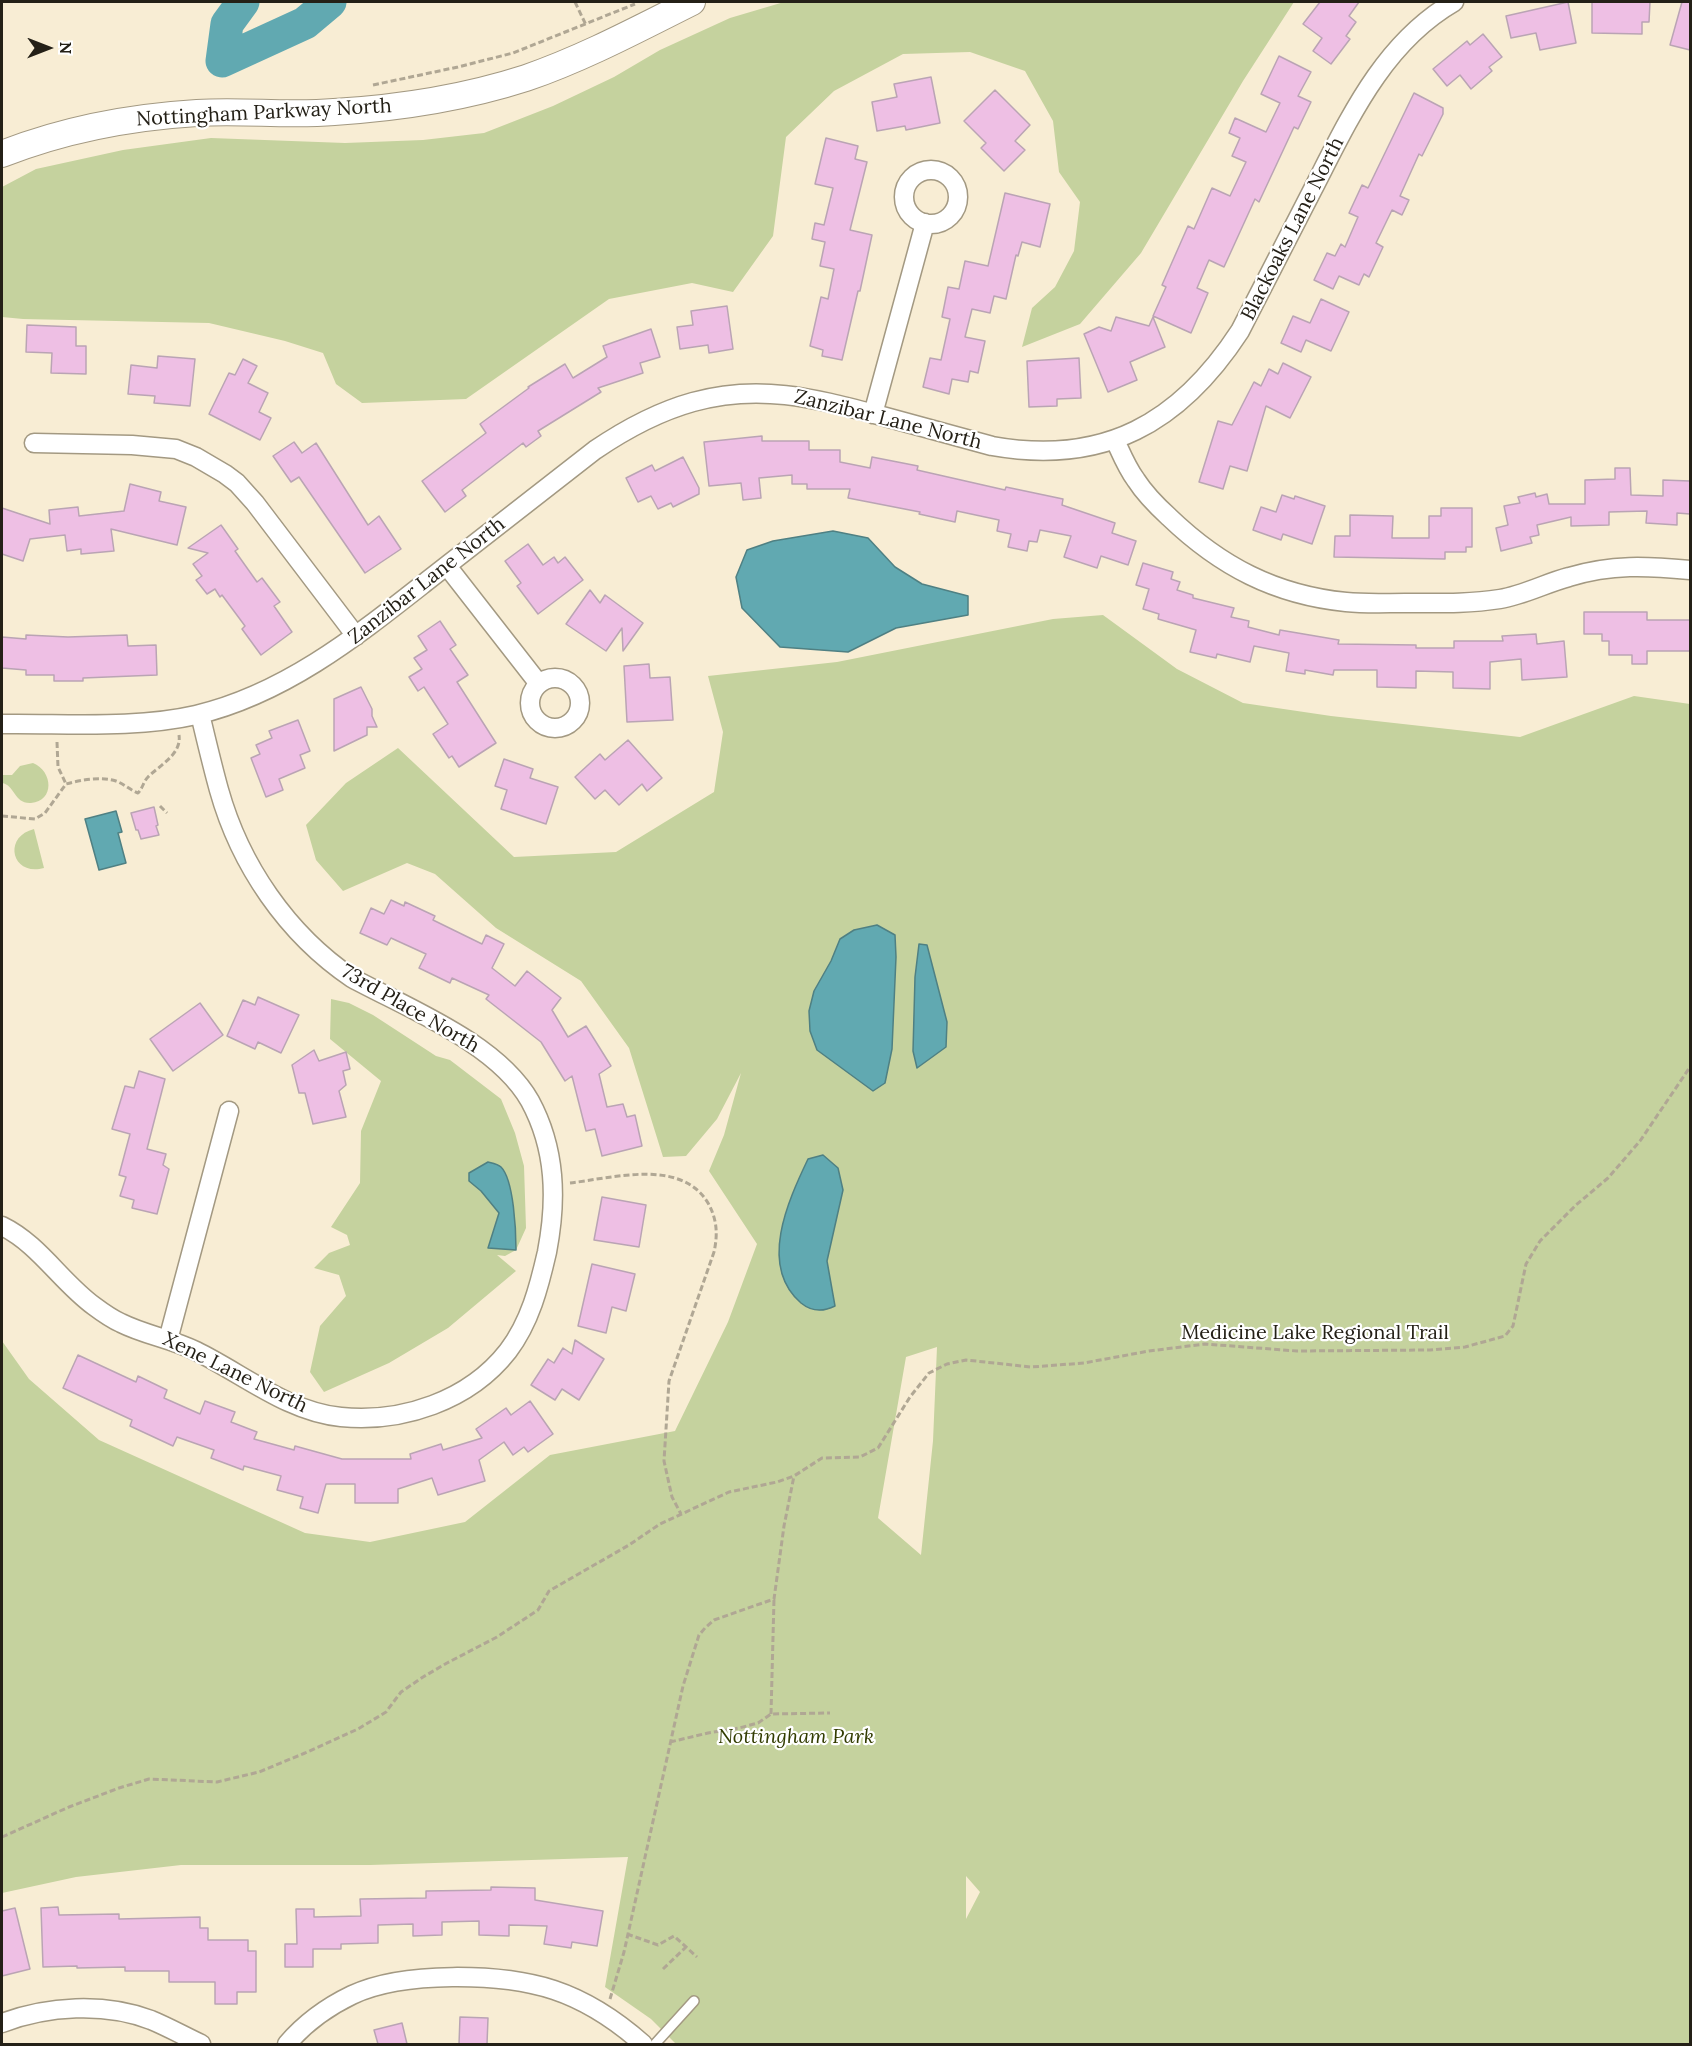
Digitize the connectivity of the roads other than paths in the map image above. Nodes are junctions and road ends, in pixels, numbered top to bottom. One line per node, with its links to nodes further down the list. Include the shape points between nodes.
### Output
1 (692, 2): 3 (street, Nottingham Parkway North, via 561,65 443,99 332,113 198,113 133,120)
2 (1454, 2): 6 (street, Blackoaks Lane North, via 1405,40 1376,75 1221,360 1170,411)
3 (2, 154)
4 (925, 223): 5 (street)
5 (873, 414): 6 (street, Zanzibar Lane North, via 1020,451 1048,451); 8 (street, Zanzibar Lane North, via 805,397 769,393 705,399 661,413 627,428 595,450)
6 (1115, 440): 9 (street, via 1136,481 1186,534 1247,576 1316,597 1347,602 1482,602 1620,566)
7 (34, 443): 10 (street, via 156,446 176,449 213,466 237,483 255,503)
8 (447, 566): 10 (street, Zanzibar Lane North); 11 (street)
9 (1690, 570)
10 (356, 636): 12 (street, Zanzibar Lane North, via 280,683)
11 (538, 684)
12 (200, 714): 13 (street, Zanzibar Lane North, via 119,723); 17 (street, 73rd Place North, via 219,790 244,856 261,885 298,931 352,978 492,1057 529,1100 550,1157 554,1185 551,1231 540,1283)
13 (2, 724)
14 (230, 1111): 16 (street)
15 (2, 1227): 16 (street, Xene Lane North, via 19,1234 92,1305 121,1324)
16 (168, 1340): 17 (street, Xene Lane North, via 317,1413 359,1418 400,1415 443,1401 480,1377)
17 (508, 1351)
18 (694, 2001): 23 (lane)
19 (2, 2023): 20 (street, via 47,2011 98,2009 150,2020)
20 (201, 2044)
21 (287, 2044): 22 (street, via 314,2018 353,1994 421,1980 483,1977 555,1991 602,2014)
22 (643, 2044)
23 (655, 2044)

